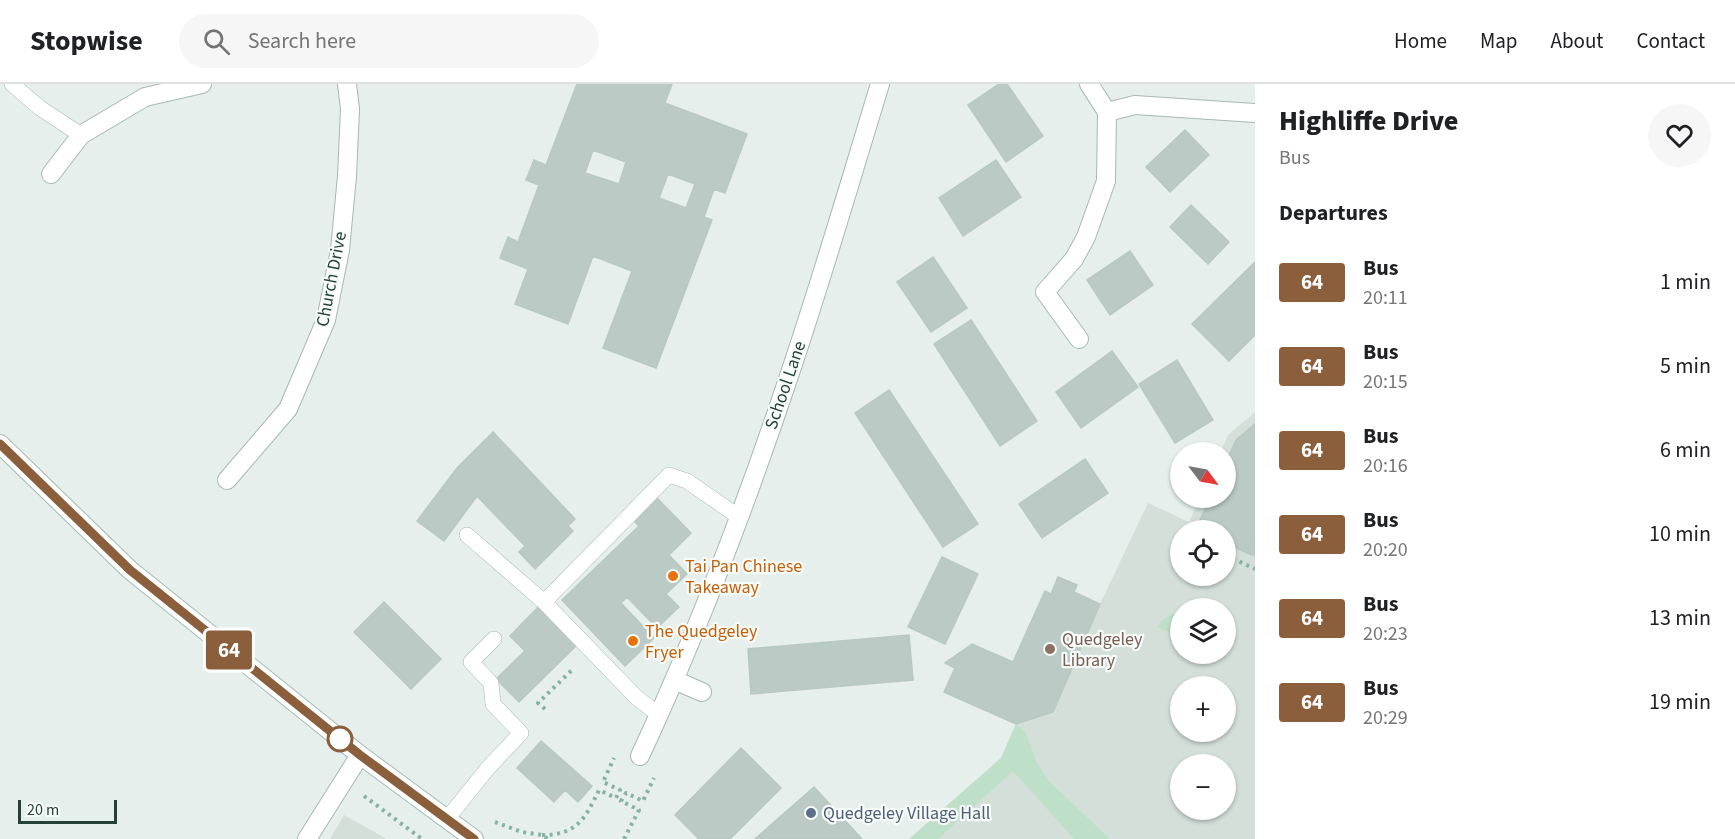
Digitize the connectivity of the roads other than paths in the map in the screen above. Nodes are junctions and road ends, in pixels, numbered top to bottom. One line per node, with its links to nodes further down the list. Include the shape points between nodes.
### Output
1 (12, 84): 8 (lane)
2 (202, 84): 8 (street, via 145,97)
3 (347, 84): 12 (street, Church Drive, via 347,176 340,250 326,320 288,409)
4 (880, 84): 13 (street, School Lane, via 789,379)
5 (1089, 84): 6 (street)
6 (1107, 111): 7 (street, via 1135,105); 10 (street, via 1106,181 1086,237 1074,259 1046,292)
7 (1255, 113)
8 (81, 135): 9 (street)
9 (51, 174)
10 (1079, 339)
11 (0, 444): 20 (street, via 130,570)
12 (227, 480)
13 (739, 517): 15 (lane, via 687,481 669,475); 17 (street, School Lane)
14 (467, 535): 15 (lane)
15 (544, 602): 19 (lane, via 636,697)
16 (494, 639): 22 (lane, via 471,662 491,683 493,704 521,733)
17 (674, 680): 18 (street); 19 (street, School Lane)
18 (702, 692)
19 (659, 715): 21 (street, School Lane)
20 (360, 755): 22 (street); 23 (street)
21 (640, 756)
22 (447, 819): 24 (street)
23 (307, 839)
24 (474, 839)

